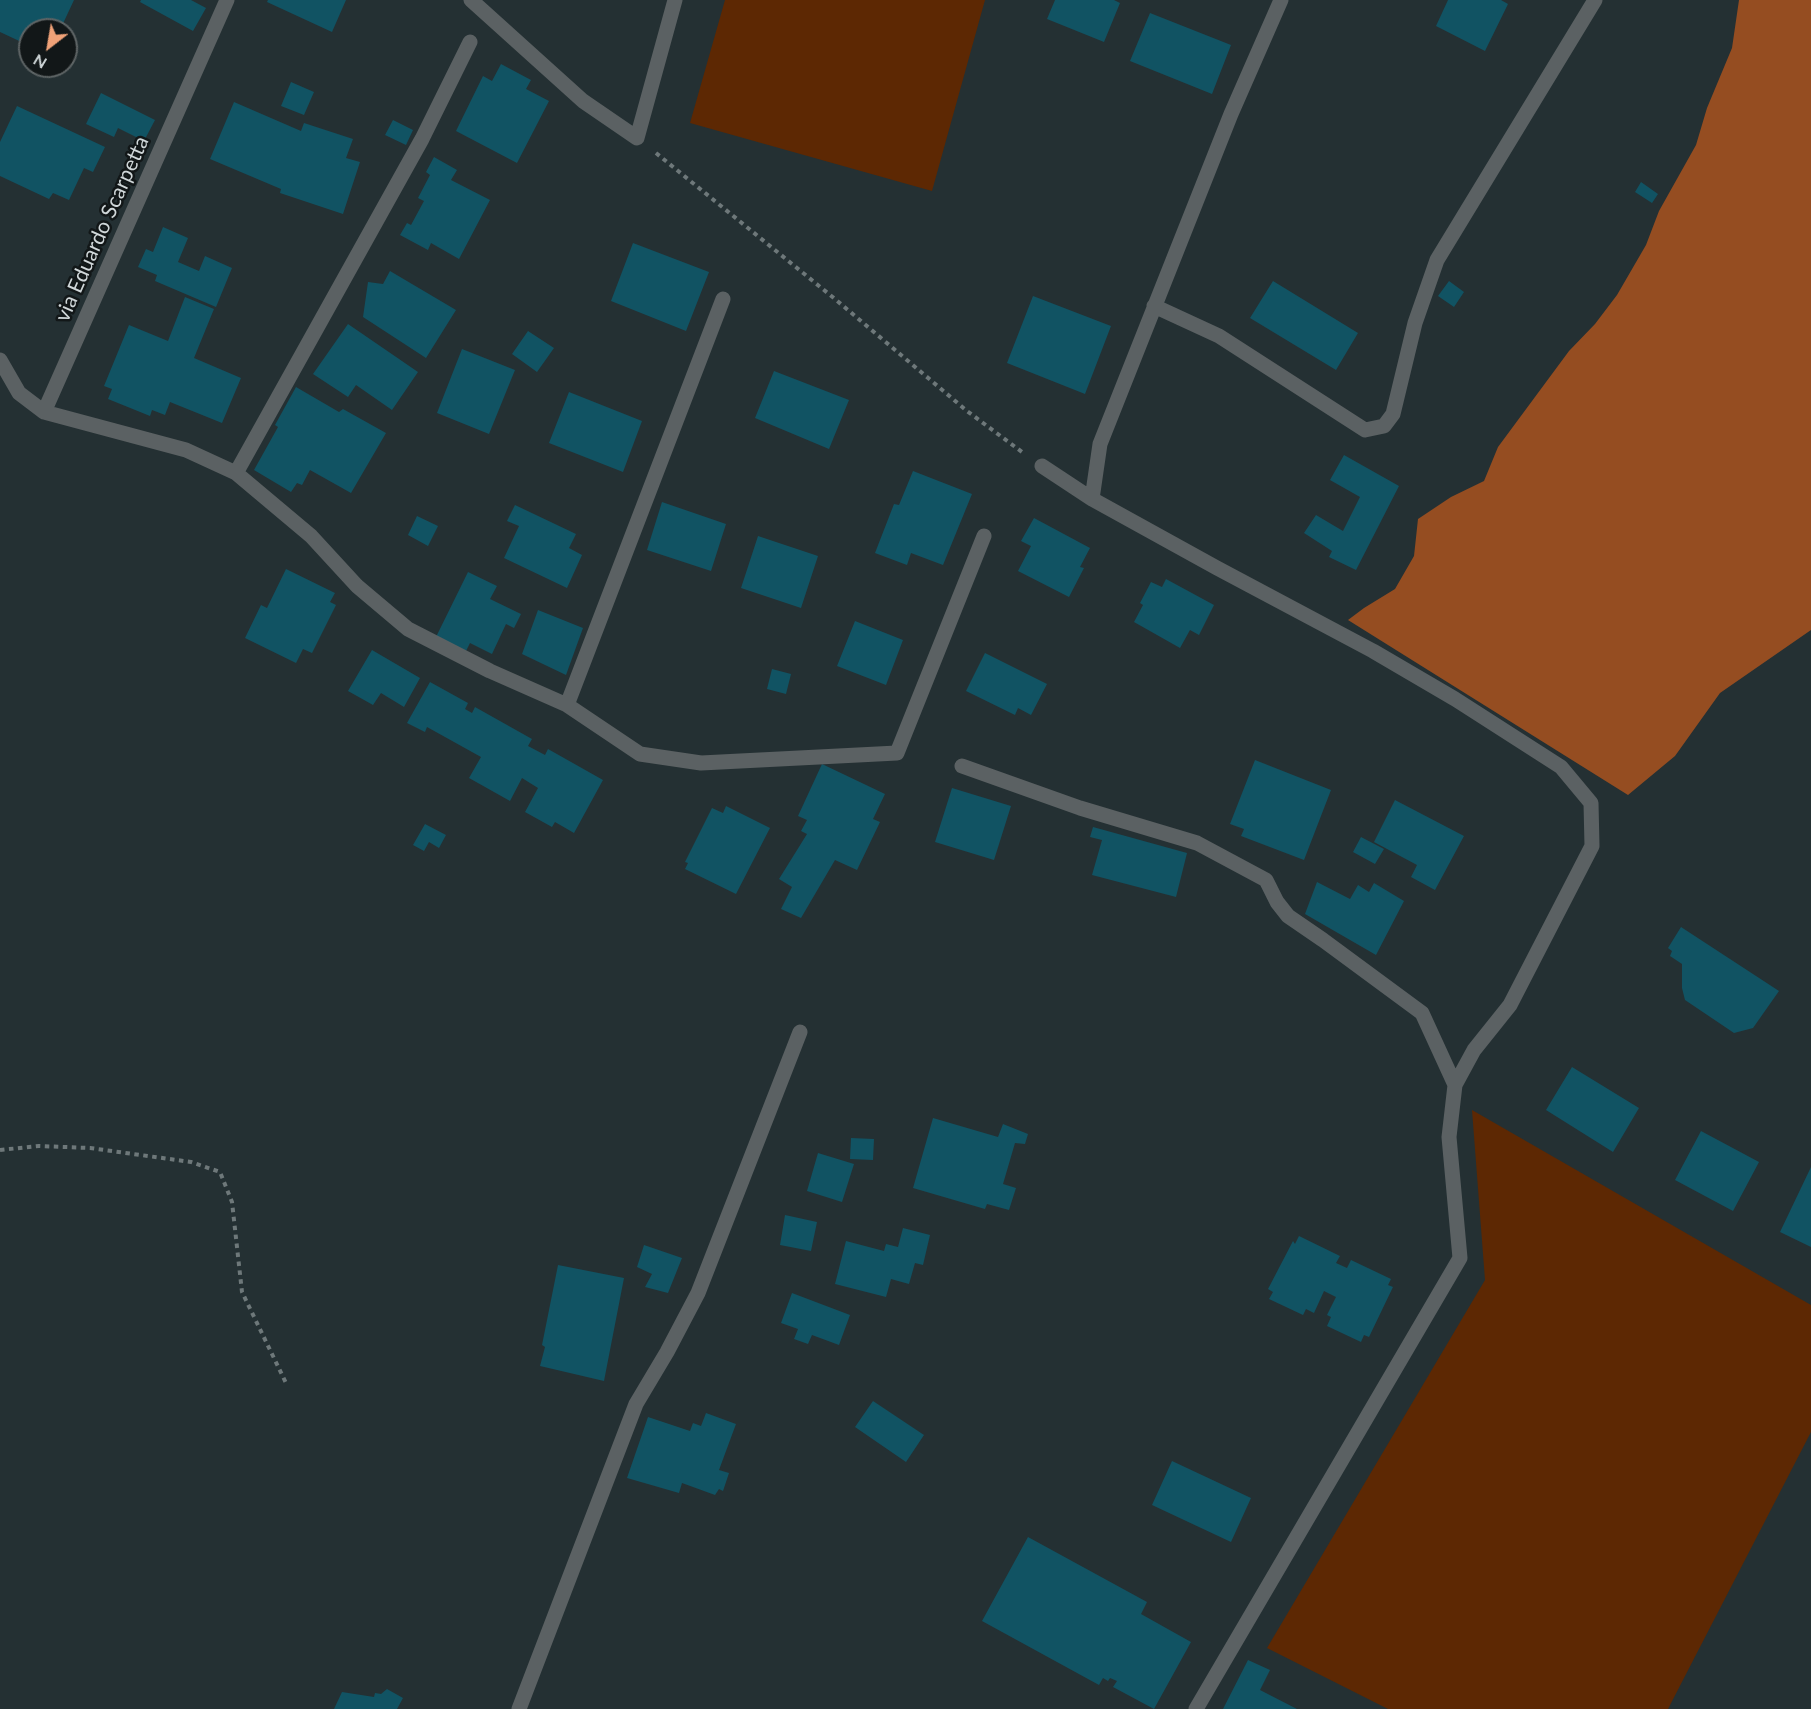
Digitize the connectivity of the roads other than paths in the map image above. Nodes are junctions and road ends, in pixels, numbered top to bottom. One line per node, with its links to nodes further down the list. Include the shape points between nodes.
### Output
1 (227, 0): 10 (street, via Eduardo Scarpetta)
2 (471, 0): 3 (street, via 583,101 637,138)
3 (675, 0)
4 (1281, 0): 8 (street)
5 (1594, 0): 8 (street, via 1437,261 1415,323 1393,414 1384,426 1365,430 1219,336)
6 (470, 42): 12 (street, via 422,139)
7 (723, 299): 15 (street)
8 (1154, 306): 13 (street, via 1100,444)
9 (0, 360): 10 (street, via 19,393)
10 (44, 412): 12 (street, via 186,450)
11 (1042, 466): 13 (street)
12 (236, 473): 15 (street, via 311,536 357,586 408,629)
13 (1092, 499): 18 (street, via 1455,699 1561,767 1591,803 1592,846 1510,1005 1474,1050)
14 (984, 536): 15 (street, via 897,753 701,763 640,754)
15 (567, 705)
16 (962, 766): 18 (street, via 1080,808 1197,843 1266,880 1288,916 1422,1014)
17 (800, 1032): 19 (street, via 698,1293 636,1404)
18 (1455, 1084): 20 (street, via 1449,1137 1460,1258)
19 (519, 1709)
20 (1197, 1709)

